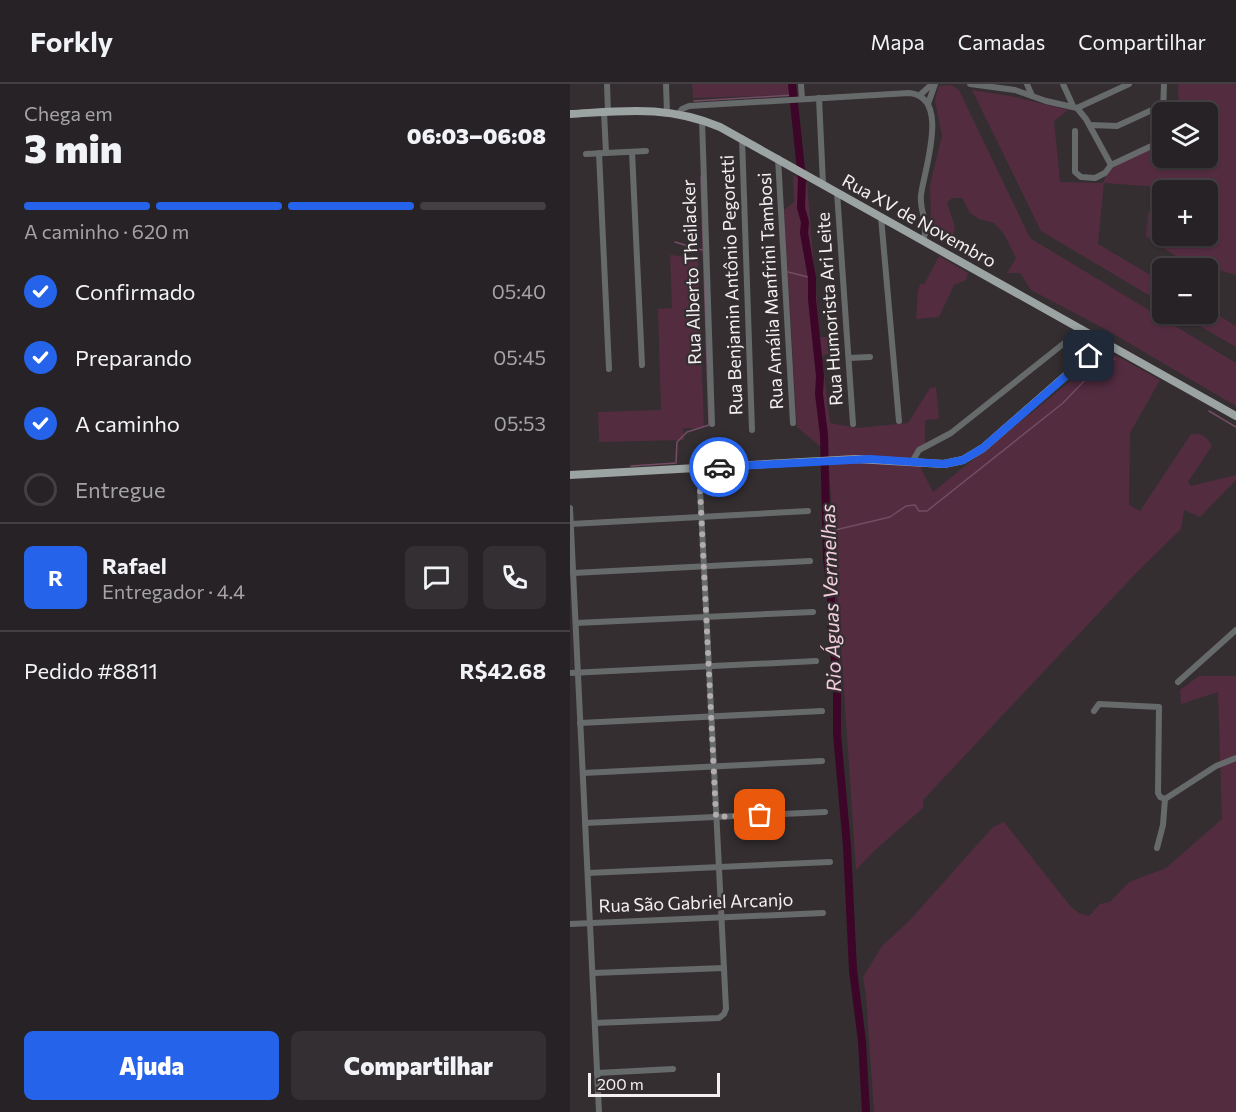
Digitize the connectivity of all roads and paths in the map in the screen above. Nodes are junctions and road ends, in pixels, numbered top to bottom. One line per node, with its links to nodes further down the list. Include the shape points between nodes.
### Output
1 (607, 84): 19 (street)
2 (666, 84): 18 (street)
3 (801, 84): 14 (street)
4 (934, 84): 11 (street); 16 (street)
5 (970, 84): 10 (street)
6 (1027, 84): 12 (street)
7 (1063, 84): 17 (street)
8 (1129, 84): 17 (street)
9 (1164, 84): 15 (street)
10 (992, 86): 12 (street)
11 (920, 95): 13 (street); 16 (street)
12 (1032, 96): 17 (street)
13 (819, 98): 14 (street); 34 (street)
14 (796, 100): 20 (street, via 689,106)
15 (1163, 102)
16 (928, 104): 37 (street, via 932,135 921,195 926,232)
17 (1075, 107): 24 (street)
18 (667, 111): 19 (main road, Rua XV de Novembro); 20 (main road, Rua XV de Novembro)
19 (606, 112): 22 (main road, Rua XV de Novembro); 30 (street)
20 (679, 113): 23 (main road, Rua XV de Novembro)
21 (1152, 113): 24 (street, via 1117,126)
22 (570, 114)
23 (702, 120): 26 (main road, Rua XV de Novembro); 48 (street, Rua Alberto Theilacker)
24 (1090, 125): 33 (street)
25 (1075, 131): 33 (street, via 1076,174 1095,178)
26 (742, 138): 32 (main road, Rua XV de Novembro); 50 (street, Rua Benjamin Antônio Pegoretti)
27 (1152, 145): 33 (street)
28 (646, 151): 29 (street)
29 (632, 152): 30 (street); 43 (street)
30 (602, 153): 31 (street); 44 (street)
31 (586, 154)
32 (778, 158): 34 (main road, Rua XV de Novembro); 47 (street, Rua Amália Manfrini Tambosi)
33 (1111, 165)
34 (823, 184): 35 (main road, Rua XV de Novembro)
35 (837, 192): 36 (main road, Rua XV de Novembro); 42 (street, Rua Humorista Ari Leite)
36 (881, 216): 37 (main road, Rua XV de Novembro); 46 (street)
37 (923, 240): 38 (main road, Rua XV de Novembro)
38 (1082, 329): 39 (main road, Rua XV de Novembro); 40 (main road, via 1091,341); 51 (street, via 951,434 919,450)
39 (1114, 348): 40 (main road, via 1102,347); 45 (main road, Rua XV de Novembro)
40 (1089, 356): 51 (main road, via 976,453 951,463)
41 (870, 357): 42 (street)
42 (849, 358): 49 (street, Rua Humorista Ari Leite)
43 (642, 365)
44 (609, 369)
45 (1236, 416)
46 (899, 421)
47 (794, 423)
48 (712, 424)
49 (853, 424)
50 (752, 430)
51 (912, 462): 52 (main road, via 870,459)
52 (699, 468): 53 (main road); 56 (street)
53 (570, 475)
54 (570, 508): 57 (street)
55 (808, 511): 56 (street)
56 (701, 517): 57 (street); 59 (street)
57 (571, 524): 60 (street)
58 (810, 561): 59 (street)
59 (704, 567): 60 (street); 62 (street)
60 (573, 573): 63 (street)
61 (813, 612): 62 (street)
62 (706, 617): 63 (street); 66 (street)
63 (576, 623): 68 (street)
64 (1236, 630): 69 (street)
65 (816, 661): 66 (street)
66 (709, 666): 68 (street); 72 (street)
67 (570, 673): 68 (street)
68 (578, 673): 73 (street)
69 (1178, 682)
70 (822, 711): 72 (street)
71 (1094, 711): 78 (street, via 1099,704 1159,706 1157,789 1158,796)
72 (711, 717): 73 (street); 76 (street)
73 (580, 723): 77 (street)
74 (1236, 758): 78 (street, via 1216,766)
75 (822, 761): 76 (street)
76 (714, 766): 77 (street); 80 (street)
77 (583, 773): 81 (street)
78 (1165, 799): 82 (street)
79 (825, 812): 80 (street)
80 (716, 817): 81 (street); 84 (street)
81 (585, 823): 85 (street)
82 (1157, 848)
83 (830, 862): 84 (street)
84 (719, 867): 85 (street); 87 (street)
85 (588, 873): 88 (street)
86 (823, 913): 87 (street, Rua São Gabriel Arcanjo)
87 (721, 917): 88 (street, Rua São Gabriel Arcanjo); 90 (street)
88 (590, 923): 89 (street, Rua São Gabriel Arcanjo); 91 (street)
89 (570, 924)
90 (724, 968): 91 (street); 92 (street, via 726,1009 719,1018)
91 (592, 973): 92 (street)
92 (595, 1023): 94 (street)
93 (673, 1069): 94 (street)
94 (597, 1073): 95 (street)
95 (599, 1112)

